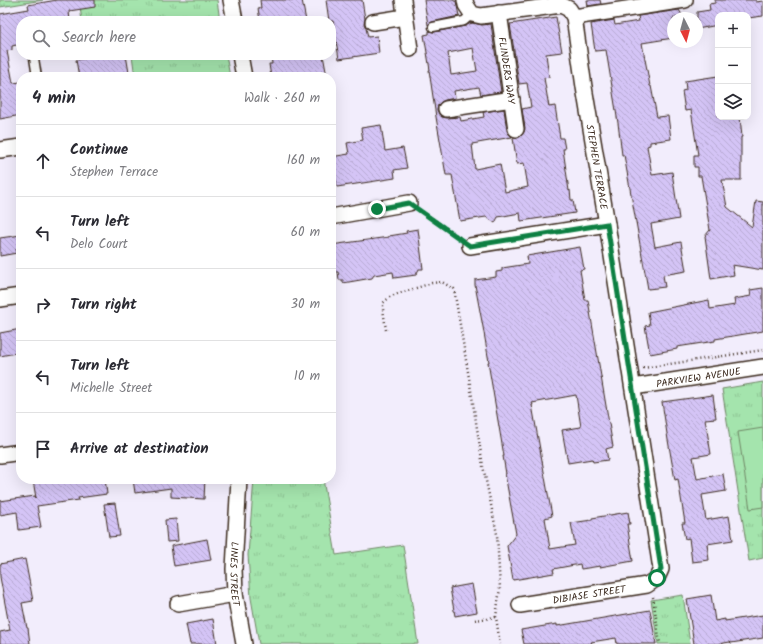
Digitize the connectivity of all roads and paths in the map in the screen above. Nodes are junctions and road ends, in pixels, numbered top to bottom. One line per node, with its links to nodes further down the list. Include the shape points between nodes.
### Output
1 (231, 0): 7 (street)
2 (403, 0): 8 (street)
3 (685, 0): 4 (street)
4 (669, 1): 9 (street)
5 (468, 7): 6 (street, via 481,16); 11 (lane, via 464,22)
6 (499, 13): 9 (street, via 561,5 569,9); 17 (street, FLINDERS WAY)
7 (233, 16)
8 (405, 17): 10 (street); 12 (street)
9 (574, 17): 24 (street, STEPHEN TERRACE)
10 (373, 22)
11 (433, 27)
12 (410, 49)
13 (34, 60): 15 (lane)
14 (241, 60): 16 (street)
15 (36, 72)
16 (243, 72)
17 (512, 99): 18 (street); 19 (street, FLINDERS WAY)
18 (446, 109)
19 (516, 129)
20 (16, 148): 21 (street)
21 (0, 150)
22 (409, 203): 23 (street); 25 (path)
23 (336, 216)
24 (607, 224): 25 (street); 31 (street, STEPHEN TERRACE)
25 (470, 246)
26 (16, 297): 27 (street)
27 (0, 299)
28 (386, 330): 40 (path, via 383,304 391,296 437,282 454,289 483,466 497,534 500,588)
29 (763, 350): 31 (path)
30 (763, 367): 32 (street, PARKVIEW AVENUE)
31 (630, 370): 32 (street, STEPHEN TERRACE)
32 (633, 387): 36 (street, STEPHEN TERRACE, via 661,569)
33 (16, 453): 34 (street)
34 (0, 455)
35 (239, 484): 37 (street, LINES STREET)
36 (652, 582): 39 (street, DIBIASE STREET); 44 (path)
37 (235, 594): 38 (street); 42 (street, LINES STREET)
38 (178, 604)
39 (520, 606)
40 (496, 617): 41 (path); 43 (path)
41 (475, 620)
42 (244, 644)
43 (500, 644)
44 (660, 644)

